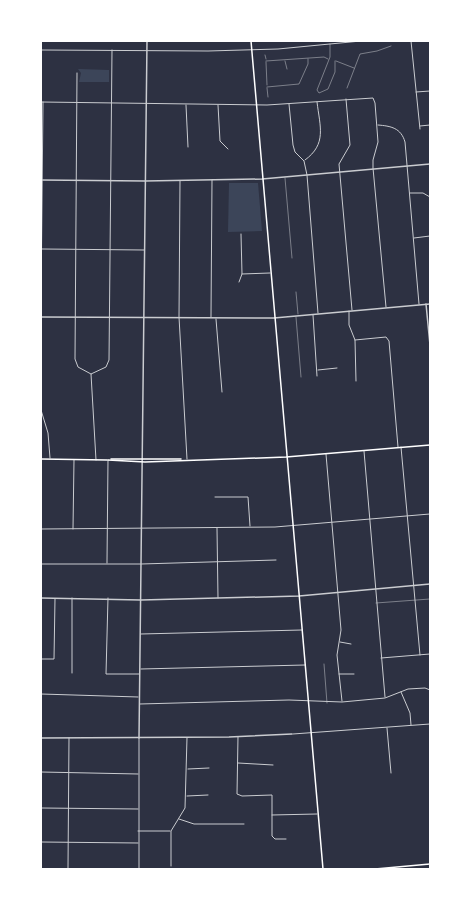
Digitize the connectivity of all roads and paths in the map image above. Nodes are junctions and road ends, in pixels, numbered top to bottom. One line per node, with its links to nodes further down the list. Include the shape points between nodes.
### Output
1 (147, 41): 11 (street)
2 (250, 41): 8 (main road)
3 (332, 41): 6 (lane)
4 (361, 41): 6 (street)
5 (412, 41): 24 (street)
6 (332, 44): 8 (street, via 278,49); 14 (lane)
7 (391, 46): 18 (lane, via 377,52 360,54)
8 (251, 48): 11 (street); 35 (main road)
9 (41, 50): 10 (street)
10 (112, 50): 11 (street); 30 (street)
11 (147, 50): 31 (street)
12 (265, 54): 16 (lane)
13 (308, 58): 14 (lane); 15 (lane); 21 (lane, via 299,84)
14 (330, 59): 17 (lane); 17 (lane, via 317,90 319,93 328,89 335,72)
15 (285, 60): 16 (lane); 19 (lane)
16 (266, 61): 21 (lane)
17 (335, 61): 18 (lane)
18 (354, 68): 22 (lane)
19 (287, 69)
20 (77, 73): 29 (street)
21 (267, 87): 25 (lane)
22 (347, 88)
23 (430, 90): 24 (street)
24 (416, 92): 38 (street)
25 (268, 97)
26 (346, 99): 28 (street); 36 (street, via 374,99); 46 (street, via 350,145 339,164)
27 (42, 102): 29 (street); 50 (street)
28 (317, 102): 33 (street); 42 (street, via 321,137 319,146)
29 (76, 103): 30 (street); 51 (street)
30 (111, 103): 31 (street); 52 (street)
31 (146, 104): 32 (street); 55 (street)
32 (186, 104): 34 (street); 40 (street)
33 (289, 104): 35 (street); 42 (street, via 293,145 295,152)
34 (218, 105): 35 (street); 41 (street, via 220,141)
35 (256, 105): 49 (main road)
36 (377, 125): 44 (street, via 390,126 403,135); 45 (street, via 378,142)
37 (430, 125): 38 (street)
38 (419, 126): 39 (street)
39 (420, 129)
40 (188, 147)
41 (228, 149)
42 (304, 161): 47 (street)
43 (430, 164): 44 (street)
44 (407, 166): 45 (street); 56 (street)
45 (373, 168): 46 (street); 74 (street)
46 (340, 172): 47 (street); 76 (street)
47 (307, 174): 48 (street); 78 (street)
48 (285, 177): 49 (street); 65 (lane)
49 (262, 179): 54 (street); 66 (main road)
50 (42, 180): 51 (street); 61 (street)
51 (76, 180): 52 (street); 62 (street)
52 (110, 180): 55 (street); 63 (street)
53 (180, 180): 54 (street); 55 (street); 84 (street)
54 (212, 180): 85 (street)
55 (145, 181): 64 (street)
56 (410, 193): 57 (street, via 423,193); 60 (street)
57 (430, 197)
58 (241, 234): 67 (street)
59 (430, 236): 60 (street)
60 (414, 238): 73 (street)
61 (41, 249): 62 (street); 70 (street)
62 (75, 250): 63 (street); 81 (street)
63 (110, 250): 64 (street); 82 (street)
64 (144, 250): 83 (street)
65 (292, 258)
66 (270, 272): 67 (street); 87 (main road)
67 (242, 274): 68 (street)
68 (239, 282)
69 (296, 292): 79 (lane)
70 (41, 300)
71 (426, 304): 72 (street); 73 (street); 89 (street)
72 (430, 304)
73 (420, 305): 74 (street)
74 (386, 308): 76 (street)
75 (349, 311): 76 (street); 78 (street); 88 (street, via 349,325)
76 (352, 311)
77 (312, 314): 78 (street); 79 (street); 91 (street)
78 (318, 314)
79 (297, 316): 87 (street); 94 (lane)
80 (41, 317): 81 (street)
81 (76, 317): 82 (street); 92 (street, via 75,359 78,367)
82 (110, 318): 83 (street); 92 (street, via 109,360 106,367)
83 (144, 318): 84 (street); 104 (street)
84 (179, 318): 85 (street); 108 (street)
85 (211, 318): 86 (street)
86 (216, 318): 87 (street); 96 (street)
87 (274, 318): 103 (main road)
88 (355, 340): 95 (street); 99 (street, via 386,337)
89 (430, 345)
90 (337, 368): 91 (street)
91 (317, 370): 93 (street)
92 (91, 374): 109 (street)
93 (317, 376)
94 (301, 377)
95 (356, 381)
96 (222, 392)
97 (41, 410): 106 (street, via 48,433)
98 (430, 445): 100 (main road)
99 (398, 447): 100 (main road); 101 (main road)
100 (401, 447): 114 (street)
101 (364, 450): 102 (main road); 115 (street)
102 (326, 453): 103 (main road); 116 (street)
103 (286, 457): 108 (main road); 117 (main road)
104 (142, 458): 108 (main road); 110 (main road); 111 (street)
105 (41, 459): 106 (main road)
106 (50, 459): 107 (main road)
107 (74, 459): 109 (main road); 122 (street)
108 (187, 459): 111 (main road)
109 (96, 460): 110 (main road)
110 (108, 460): 111 (main road); 123 (street)
111 (142, 462): 120 (street)
112 (214, 498): 119 (street, via 248,497)
113 (430, 514): 114 (street)
114 (407, 516): 115 (street); 130 (street)
115 (370, 520): 116 (street); 131 (street)
116 (332, 523): 117 (street); 132 (street)
117 (293, 526): 119 (street); 133 (main road)
118 (217, 527): 119 (street); 120 (street); 125 (street)
119 (250, 527)
120 (142, 528): 123 (street); 128 (street)
121 (41, 529): 122 (street)
122 (73, 529): 123 (street)
123 (108, 529): 127 (street)
124 (276, 560): 125 (street)
125 (217, 562): 128 (street); 138 (street)
126 (41, 564): 127 (street)
127 (107, 564): 128 (street)
128 (141, 564): 140 (street)
129 (430, 584): 130 (street)
130 (414, 586): 131 (street); 141 (street)
131 (375, 589): 132 (street); 142 (street)
132 (338, 592): 133 (street); 145 (street, via 341,630)
133 (299, 596): 138 (street); 143 (main road)
134 (41, 598): 135 (street)
135 (55, 598): 136 (street); 150 (street, via 54,659)
136 (72, 598): 137 (street); 154 (street)
137 (108, 598): 140 (street); 155 (street, via 106,674)
138 (218, 598): 140 (street)
139 (430, 599): 141 (lane)
140 (141, 600): 144 (street)
141 (415, 600): 142 (lane); 148 (street)
142 (376, 603): 149 (street)
143 (302, 630): 144 (street); 152 (main road)
144 (140, 634): 153 (street)
145 (339, 642): 146 (street); 156 (street)
146 (351, 644)
147 (430, 654): 148 (street)
148 (420, 655): 149 (street)
149 (381, 658): 162 (street)
150 (41, 659)
151 (324, 664): 164 (lane)
152 (305, 665): 153 (street); 163 (main road)
153 (140, 668): 155 (street)
154 (72, 673)
155 (140, 674): 161 (street)
156 (339, 674): 157 (street); 165 (street)
157 (354, 674)
158 (430, 690): 159 (street, via 425,688)
159 (401, 691): 162 (street); 168 (street, via 410,714)
160 (41, 694): 161 (street)
161 (140, 697): 166 (street)
162 (385, 698): 165 (street)
163 (308, 701): 164 (street); 166 (street); 171 (main road)
164 (327, 702): 165 (street)
165 (342, 702)
166 (140, 704): 175 (street)
167 (430, 724): 168 (street)
168 (411, 725): 169 (street)
169 (387, 728): 171 (street); 184 (street)
170 (292, 734): 171 (street); 172 (street)
171 (311, 734): 190 (main road)
172 (238, 737): 176 (street); 177 (street)
173 (41, 738): 174 (street)
174 (69, 738): 175 (street); 182 (street)
175 (139, 738): 176 (street); 183 (street)
176 (187, 738): 180 (street)
177 (237, 763): 178 (street); 191 (street, via 238,794 272,795)
178 (273, 765)
179 (210, 768): 180 (street)
180 (187, 769): 186 (street)
181 (41, 772): 182 (street)
182 (69, 773): 183 (street); 188 (street)
183 (139, 774): 189 (street)
184 (391, 774)
185 (208, 795): 186 (street)
186 (186, 796): 192 (street, via 185,808)
187 (41, 808): 188 (street)
188 (68, 808): 189 (street); 198 (street)
189 (138, 809): 194 (street)
190 (318, 814): 191 (street); 204 (main road)
191 (272, 815): 196 (street, via 272,836 275,839)
192 (179, 819): 193 (street, via 194,824); 195 (street)
193 (244, 824)
194 (138, 831): 195 (street); 199 (street)
195 (171, 831): 201 (street)
196 (286, 839)
197 (41, 842): 198 (street)
198 (68, 842): 199 (street); 202 (street)
199 (138, 843): 203 (street)
200 (430, 864): 205 (main road)
201 (171, 866)
202 (68, 869)
203 (139, 869)
204 (323, 869)
205 (375, 869)

